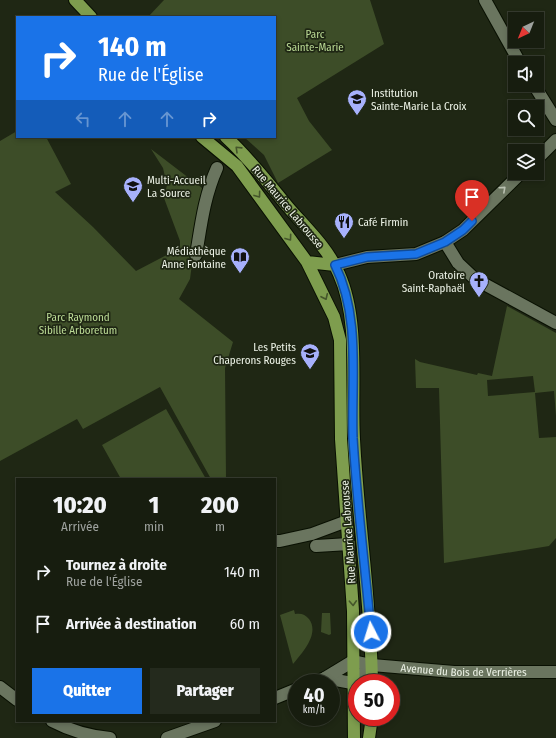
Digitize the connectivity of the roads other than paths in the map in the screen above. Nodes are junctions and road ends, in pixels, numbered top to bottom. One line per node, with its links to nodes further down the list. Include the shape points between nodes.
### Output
1 (75, 0): 3 (main road)
2 (485, 0): 4 (street)
3 (90, 16)
4 (516, 56)
5 (538, 92): 6 (street)
6 (556, 120)
7 (203, 138): 15 (main road, Rue Maurice Labrousse, one-way to 15, via 236,166)
8 (227, 138): 16 (main road, Rue Maurice Labrousse, one-way to 8, via 318,241 250,161)
9 (556, 140): 10 (street)
10 (544, 152)
11 (217, 168): 14 (street, via 203,208)
12 (514, 180): 13 (street, one-way to 12, via 463,230)
13 (445, 242): 16 (street, via 416,254 367,257); 17 (street, via 458,263 475,279)
14 (196, 255)
15 (307, 262): 16 (main road); 18 (main road, Rue Maurice Labrousse, one-way to 18, via 332,311 340,340)
16 (335, 265): 23 (main road, Rue Maurice Labrousse, via 347,300 352,337 354,439)
17 (556, 323)
18 (347, 521): 19 (street, via 312,534); 20 (main road, Rue Maurice Labrousse)
19 (276, 541)
20 (349, 544): 21 (street); 22 (main road, Rue Maurice Labrousse, one-way to 22)
21 (316, 546)
22 (353, 661): 23 (street, Avenue du Bois de Verrières); 25 (street); 26 (main road, Rue Maurice Labrousse)
23 (372, 665): 24 (street, Avenue du Bois de Verrières, via 454,672); 27 (street); 28 (main road, Rue Maurice Labrousse)
24 (556, 672)
25 (332, 674)
26 (352, 674)
27 (362, 674)
28 (372, 674)
29 (0, 687): 32 (street)
30 (288, 693): 31 (street)
31 (276, 698)
32 (16, 699)
33 (53, 722): 37 (street)
34 (213, 722): 39 (street)
35 (354, 726): 40 (main road, Rue Maurice Labrousse)
36 (371, 726): 41 (main road)
37 (67, 734): 38 (street)
38 (110, 738)
39 (167, 738)
40 (354, 738)
41 (369, 738)

